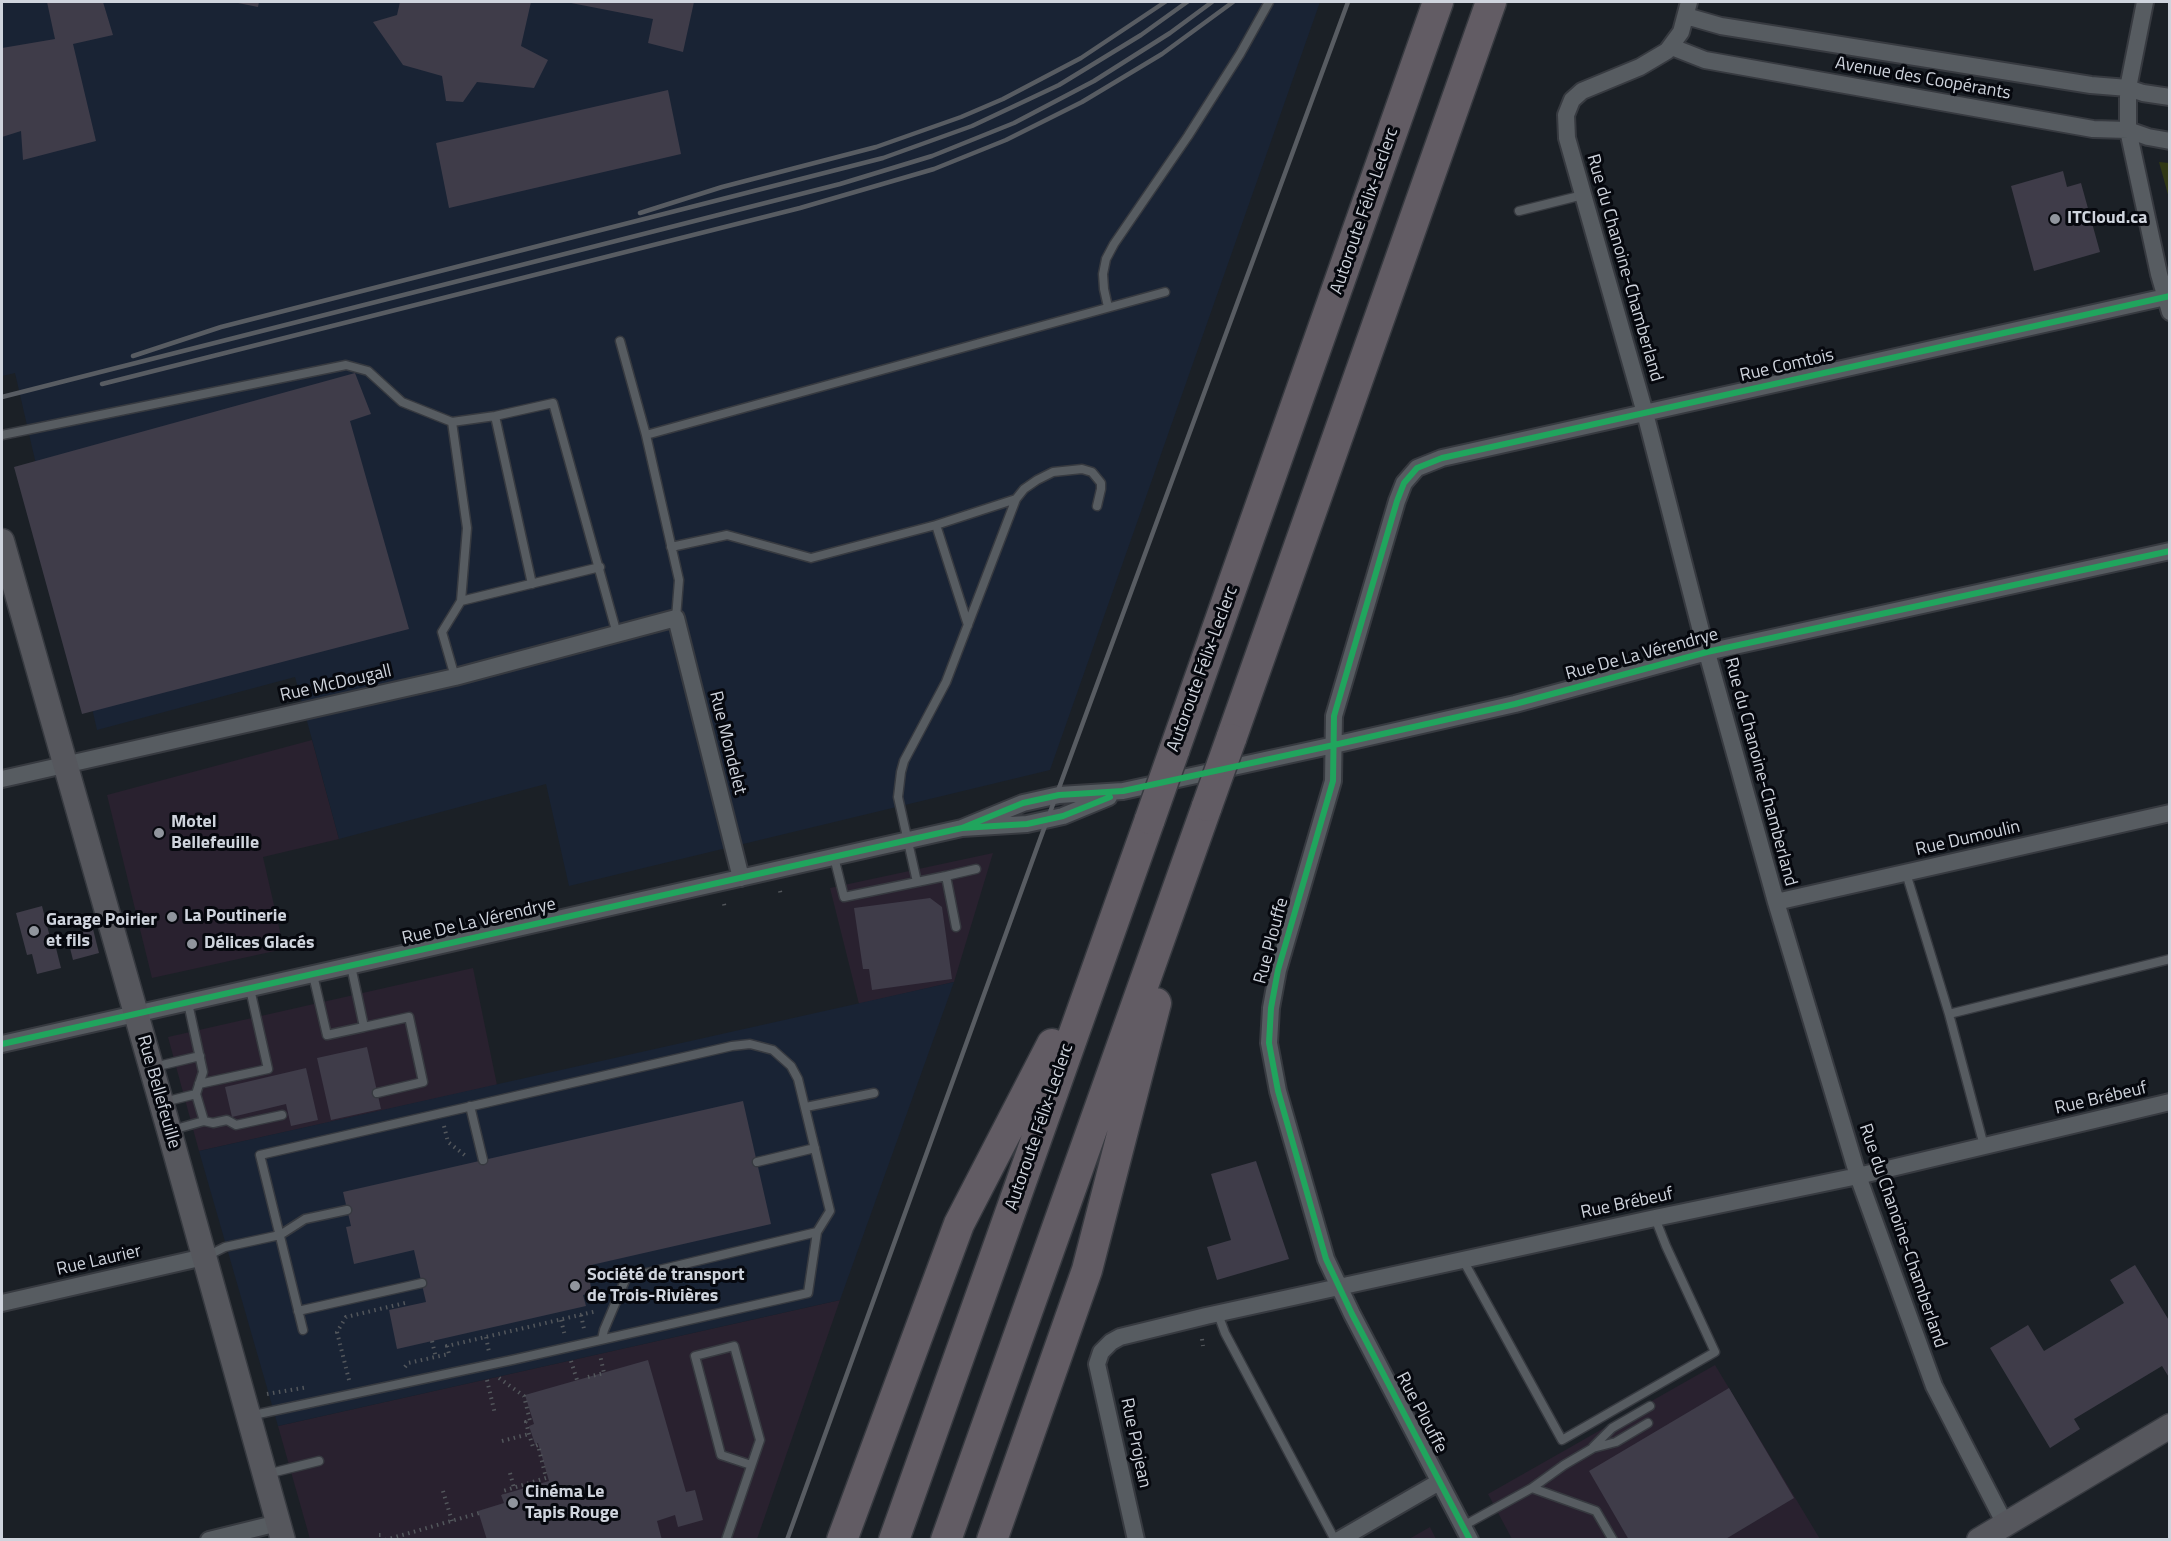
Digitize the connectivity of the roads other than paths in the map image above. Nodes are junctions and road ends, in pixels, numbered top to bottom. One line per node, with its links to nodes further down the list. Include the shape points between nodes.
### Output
1 (1269, 2): 15 (lane, via 1188,136 1106,259 1103,274)
2 (1438, 2): 51 (highway, Autoroute Félix-Leclerc, bridge)
3 (1491, 2): 40 (highway, bridge)
4 (2145, 2): 7 (street)
5 (1688, 9): 6 (street); 7 (street, Avenue des Coopérants, via 1721,26)
6 (1672, 47): 9 (street, Avenue des Coopérants, via 1705,60 2093,129); 11 (street, Rue du Chanoine-Chamberland, via 1648,63 1582,91 1569,104 1566,130)
7 (2128, 88): 8 (street, Avenue des Coopérants); 9 (street)
8 (2169, 97)
9 (2128, 130): 10 (street, Avenue des Coopérants); 14 (street)
10 (2169, 141)
11 (1583, 195): 12 (lane); 17 (street, Rue du Chanoine-Chamberland)
12 (1519, 211)
13 (1165, 292): 15 (lane)
14 (2168, 302): 17 (street, Rue Comtois)
15 (1108, 307): 21 (lane)
16 (620, 341): 21 (lane)
17 (1645, 413): 22 (street, Rue Comtois, via 1442,458); 35 (street, Rue du Chanoine-Chamberland)
18 (495, 416): 19 (lane); 29 (lane, via 553,403); 30 (lane)
19 (452, 422): 20 (lane, via 402,402 368,371 346,365); 31 (lane, via 467,528)
20 (2, 435)
21 (646, 435): 27 (lane)
22 (1414, 471): 37 (street, Rue Plouffe, via 1397,501 1356,638 1334,716)
23 (1016, 499): 24 (lane, via 1024,489 1053,472 1082,469 1092,472 1101,483); 25 (lane); 33 (lane)
24 (1097, 506)
25 (936, 525): 27 (lane, via 811,558 727,535); 33 (lane)
26 (2, 541): 38 (main road, Rue Bellefeuille)
27 (671, 547): 32 (lane, via 679,580)
28 (2169, 551): 35 (street, Rue De La Vérendrye)
29 (600, 567): 30 (lane); 34 (lane)
30 (532, 584): 31 (lane)
31 (461, 602): 36 (lane, via 442,633)
32 (676, 618): 34 (street, Rue McDougall); 47 (street, Rue Mondelet)
33 (968, 625): 42 (lane, via 946,682 904,761 898,797)
34 (617, 634): 36 (street, Rue McDougall)
35 (1707, 652): 37 (street, Rue De La Vérendrye, via 1515,704); 49 (street, Rue du Chanoine-Chamberland)
36 (455, 677): 38 (street, Rue McDougall)
37 (1334, 745): 42 (street, Rue De La Vérendrye, via 1123,791 1063,816 1027,824 962,828); 86 (street, Rue Plouffe, via 1333,781 1278,970 1269,1043 1286,1121)
38 (65, 766): 39 (street, Rue McDougall); 57 (main road, Rue Bellefeuille)
39 (2, 779)
40 (1207, 806): 110 (highway); 111 (highway, via 1087,1270)
41 (2169, 813): 45 (street, Rue Dumoulin)
42 (906, 841): 43 (street, Rue De La Vérendrye); 48 (lane)
43 (834, 857): 47 (street, Rue De La Vérendrye); 48 (lane, via 843,897)
44 (976, 869): 46 (lane)
45 (1906, 873): 49 (street, Rue Dumoulin); 58 (lane)
46 (946, 876): 48 (lane); 50 (lane)
47 (741, 878): 53 (street, Rue De La Vérendrye)
48 (917, 882)
49 (1776, 902): 78 (street, Rue du Chanoine-Chamberland)
50 (956, 927)
51 (1105, 943): 108 (highway, via 959,1224); 109 (highway, Autoroute Félix-Leclerc)
52 (2169, 959): 58 (lane)
53 (351, 966): 54 (street, Rue De La Vérendrye); 59 (lane)
54 (313, 975): 55 (street, Rue De La Vérendrye); 59 (lane, via 327,1035)
55 (250, 989): 56 (street, Rue De La Vérendrye); 63 (lane, via 270,1073)
56 (188, 1003): 57 (street, Rue De La Vérendrye); 61 (lane)
57 (136, 1014): 60 (street, Rue De La Vérendrye); 62 (main road, Rue Bellefeuille)
58 (1949, 1014): 74 (lane)
59 (364, 1027): 64 (lane, via 409,1017 423,1082)
60 (2, 1044)
61 (200, 1056): 62 (lane); 63 (lane, via 203,1072)
62 (151, 1068): 68 (main road, Rue Bellefeuille)
63 (199, 1084): 66 (lane)
64 (377, 1093)
65 (874, 1093): 70 (lane)
66 (196, 1094): 68 (lane); 72 (lane)
67 (2169, 1102): 74 (street, Rue Brébeuf)
68 (161, 1103): 73 (main road, Rue Bellefeuille)
69 (470, 1106): 70 (lane, via 750,1044 773,1050 791,1066); 76 (lane); 82 (lane, via 260,1155)
70 (806, 1107): 75 (lane)
71 (282, 1115): 72 (lane, via 236,1125 227,1120)
72 (204, 1121): 73 (lane)
73 (169, 1130): 83 (main road, Rue Bellefeuille)
74 (1984, 1146): 78 (street, Rue Brébeuf)
75 (815, 1148): 77 (lane); 81 (lane, via 830,1211)
76 (483, 1160)
77 (757, 1162)
78 (1858, 1176): 80 (street, Rue Brébeuf); 103 (street, Rue du Chanoine-Chamberland, via 1934,1386)
79 (347, 1210): 82 (lane, via 305,1220)
80 (1655, 1218): 84 (street, Rue Brébeuf); 84 (lane, via 1715,1352 1562,1440)
81 (817, 1232): 91 (lane, via 626,1278); 91 (lane, via 808,1293)
82 (279, 1235): 83 (lane, via 225,1247); 88 (lane)
83 (204, 1257): 87 (street, Rue Laurier); 94 (main road, Rue Bellefeuille)
84 (1463, 1260): 86 (street, Rue Brébeuf)
85 (422, 1283): 88 (lane)
86 (1338, 1288): 89 (street, Rue Brébeuf); 101 (street, Rue Plouffe)
87 (2, 1304)
88 (298, 1311): 90 (lane)
89 (1218, 1314): 92 (street, Rue Brébeuf, via 1124,1336); 113 (lane)
90 (303, 1330)
91 (602, 1339): 94 (lane)
92 (1098, 1355): 112 (street, Rue Projean)
93 (1650, 1406): 97 (lane, via 1612,1428)
94 (249, 1417): 100 (main road, Rue Bellefeuille)
95 (1648, 1423): 97 (lane, via 1616,1442)
96 (2169, 1426): 103 (main road)
97 (1593, 1448): 102 (lane)
98 (319, 1461): 100 (lane)
99 (751, 1465): 99 (lane, via 760,1440 734,1346 695,1356 721,1455); 107 (lane)
100 (265, 1475): 104 (main road, Rue Bellefeuille)
101 (1439, 1482): 105 (street, Rue Plouffe); 113 (street)
102 (1532, 1488): 105 (lane); 114 (lane, via 1596,1511)
103 (2005, 1524): 115 (main road)
104 (281, 1531): 106 (street)
105 (1466, 1533)
106 (210, 1539)
107 (726, 1539)
108 (842, 1539)
109 (894, 1539)
110 (946, 1539)
111 (992, 1539)
112 (1136, 1539)
113 (1337, 1539)
114 (1612, 1539)
115 (1979, 1539)

